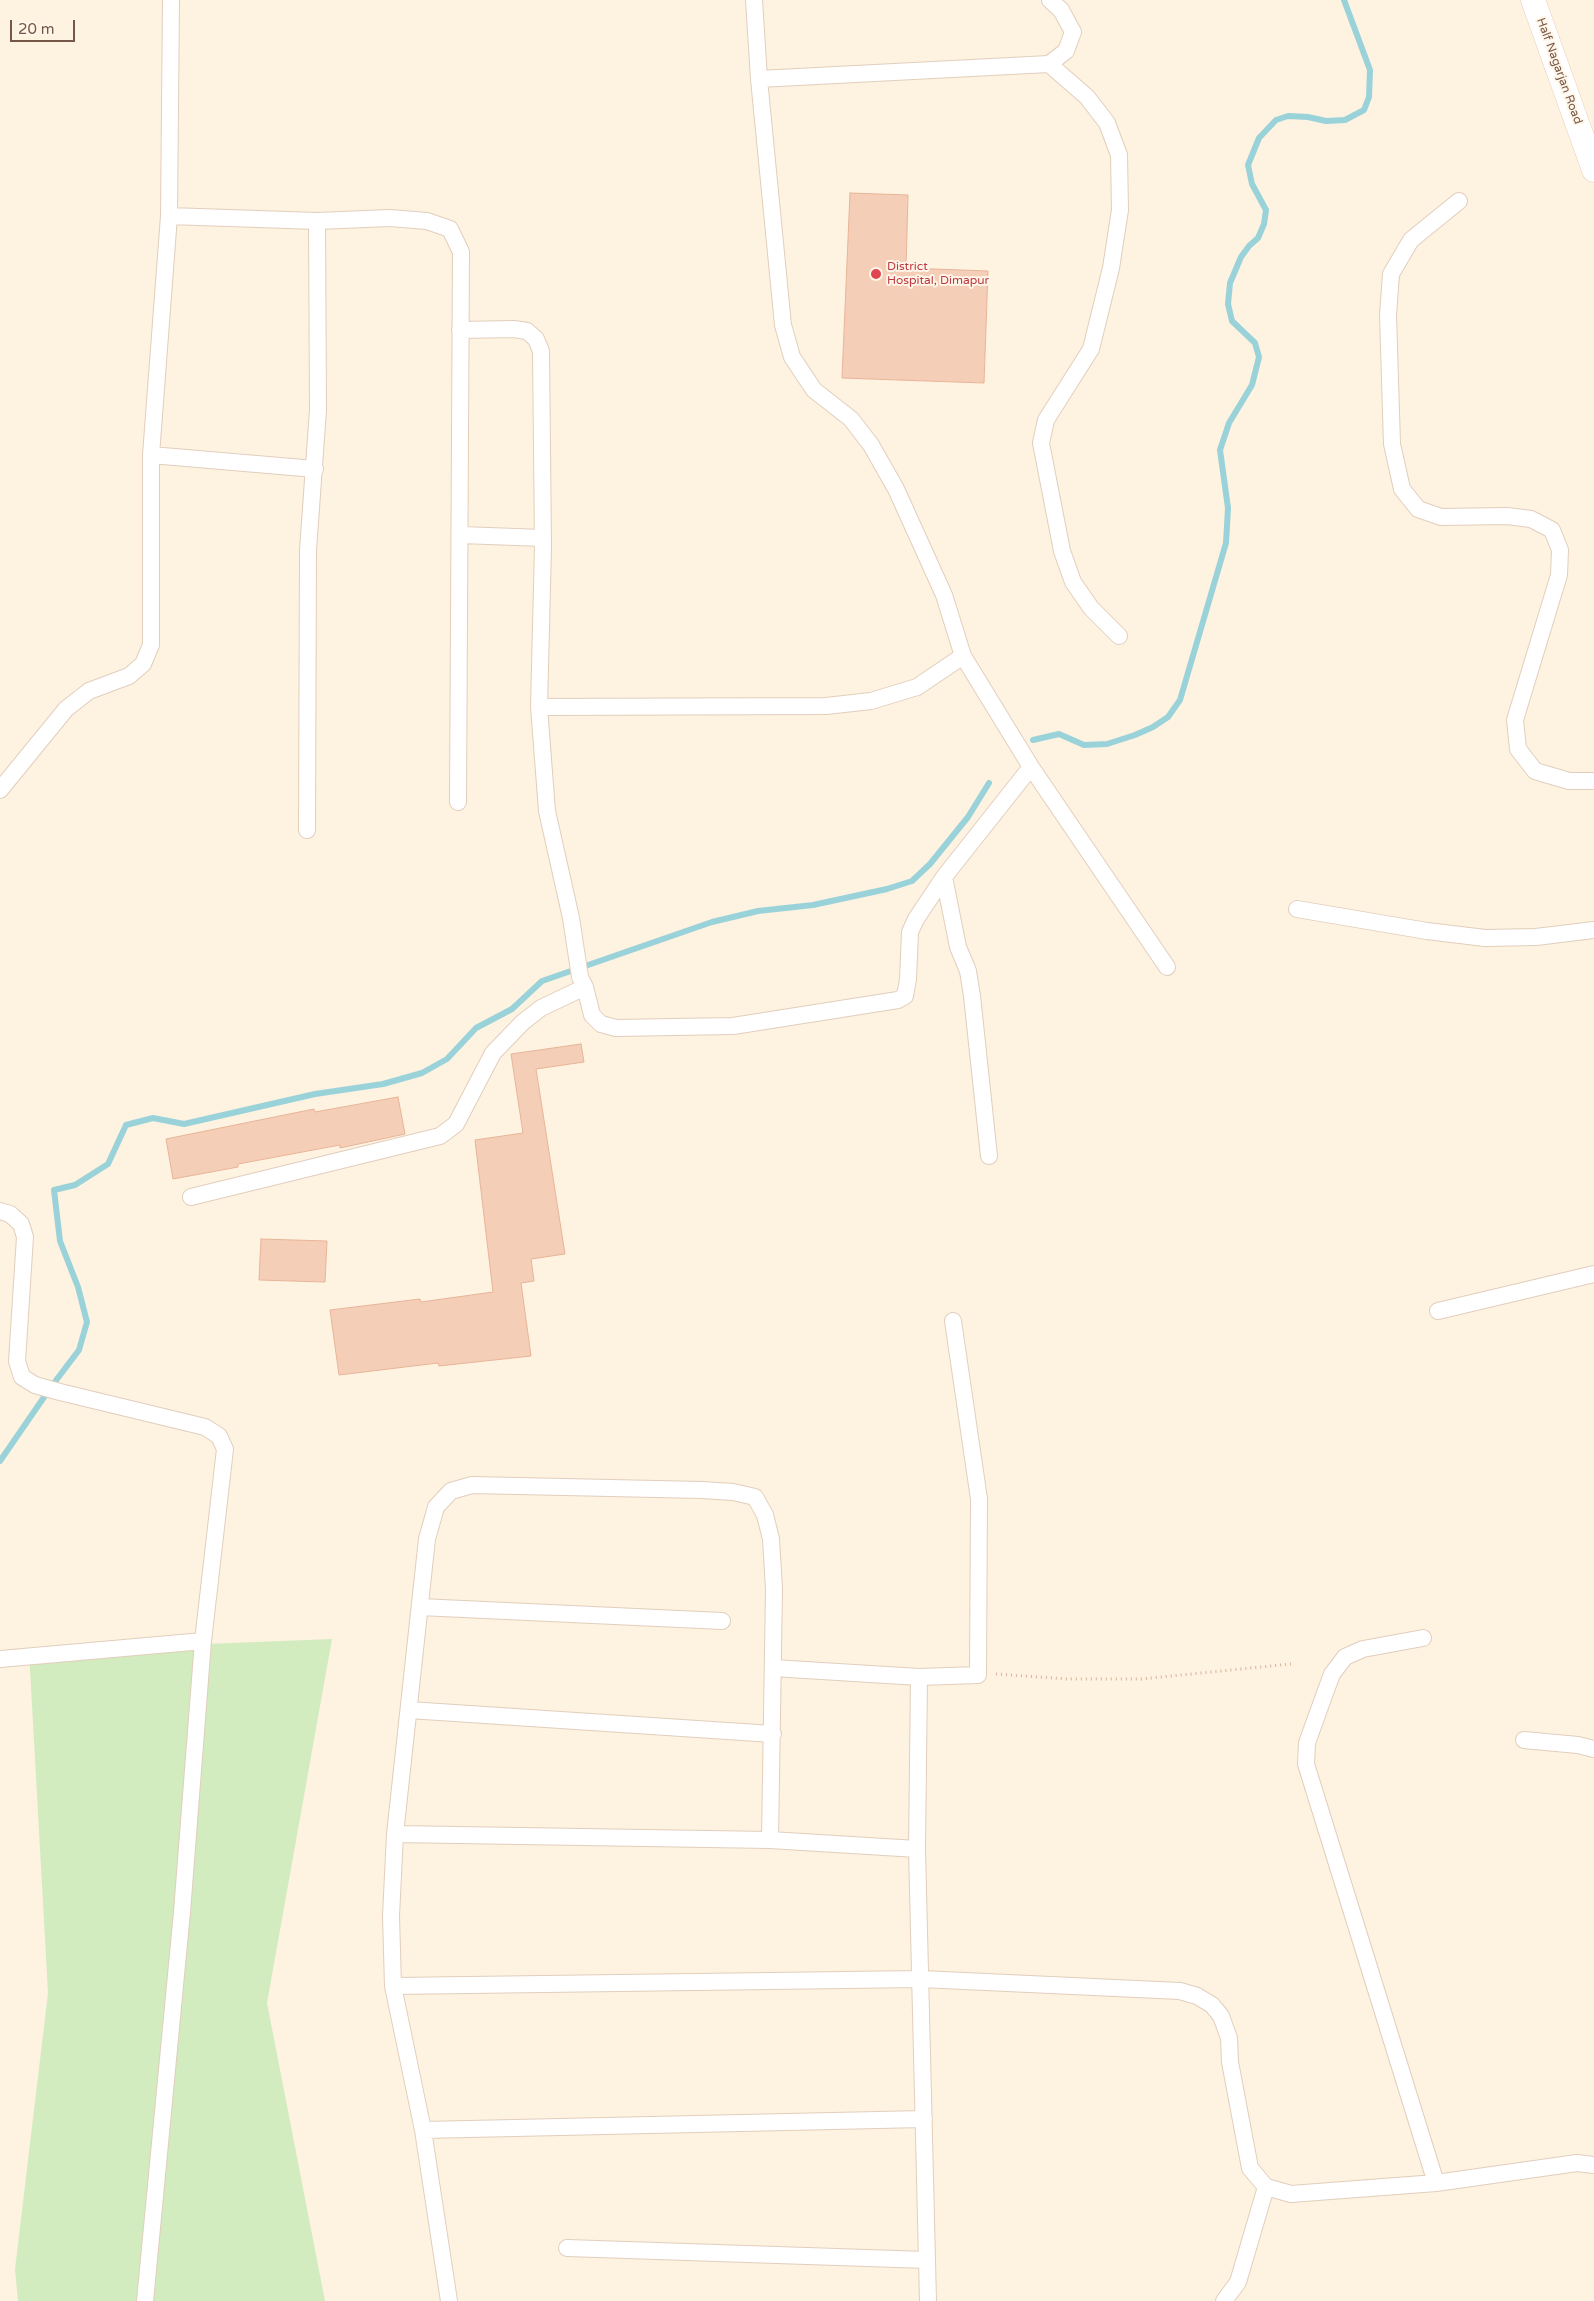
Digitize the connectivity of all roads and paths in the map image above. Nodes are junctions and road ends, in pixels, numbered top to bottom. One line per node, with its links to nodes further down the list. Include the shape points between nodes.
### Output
1 (171, 0): 9 (street)
2 (754, 0): 6 (street)
3 (1050, 0): 5 (street, via 1061,10 1073,32 1066,51)
4 (1533, 0): 7 (main road, Half Nagarjan Road)
5 (1049, 64): 6 (street); 16 (street, via 1087,97 1107,123 1118,155 1120,210 1111,268 1091,349 1046,420 1041,443 1062,551 1073,582 1091,608)
6 (759, 79): 17 (street, via 783,325 792,357 814,390 851,419 871,445 896,489 944,595)
7 (1594, 170)
8 (1459, 201): 20 (street, via 1411,240 1391,274 1388,314 1392,444 1402,489 1418,509 1442,517 1507,516 1531,519 1552,530 1560,550 1559,575 1515,720 1518,749 1535,771 1569,781)
9 (170, 216): 10 (street); 12 (street)
10 (316, 221): 11 (street, via 400,219 427,221 450,229 461,252); 13 (street, via 318,410)
11 (460, 330): 14 (street); 15 (street, via 526,331 536,339 541,351)
12 (151, 455): 13 (street); 21 (street, via 151,645 143,664 129,676 89,691 66,710)
13 (315, 469): 23 (street, via 308,550)
14 (461, 535): 15 (street); 22 (street)
15 (543, 538): 18 (street)
16 (1119, 636)
17 (963, 656): 18 (street, via 917,687 871,702 826,706); 19 (street)
18 (539, 707): 28 (street, via 547,811)
19 (1031, 767): 24 (street); 27 (street)
20 (1594, 781)
21 (0, 790)
22 (458, 802)
23 (307, 830)
24 (944, 877): 28 (street, via 910,932 905,996 898,1000 733,1026 616,1028 602,1024 592,1015); 29 (street, via 958,947 968,971)
25 (1297, 909): 26 (street, via 1485,938 1536,937)
26 (1594, 930)
27 (1167, 967)
28 (582, 982): 30 (street, via 517,1028 494,1054 456,1124 440,1136)
29 (989, 1156)
30 (192, 1197)
31 (0, 1211): 38 (street, via 10,1214 21,1224 24,1237 17,1361 22,1377 35,1385 60,1392 205,1427 219,1436 225,1449)
32 (1594, 1274): 33 (street)
33 (1438, 1311)
34 (953, 1320): 42 (street, via 980,1499)
35 (420, 1606): 36 (street); 41 (street, via 427,1539 436,1507 451,1491 472,1484 733,1492 755,1497 765,1515 771,1539); 44 (street)
36 (722, 1621)
37 (1423, 1638): 56 (street, via 1363,1649 1345,1657 1326,1689 1307,1743 1306,1764)
38 (203, 1641): 39 (street); 60 (street, via 182,1912)
39 (0, 1659)
40 (1291, 1664): 42 (path, via 1141,1679)
41 (773, 1668): 43 (street); 45 (street)
42 (978, 1675): 43 (street)
43 (919, 1677): 50 (street)
44 (409, 1710): 45 (street); 48 (street)
45 (773, 1734): 49 (street)
46 (1524, 1740): 47 (street)
47 (1594, 1749)
48 (395, 1834): 49 (street); 52 (street)
49 (770, 1840): 50 (street)
50 (917, 1849): 51 (street)
51 (921, 1979): 52 (street); 53 (street); 57 (street, via 1180,1991 1198,1996 1221,2016 1228,2038 1250,2168)
52 (392, 1986): 54 (street)
53 (924, 2119): 54 (street); 59 (street)
54 (423, 2130): 61 (street)
55 (1594, 2165): 56 (street, via 1577,2163)
56 (1436, 2182): 57 (street, via 1291,2194)
57 (1266, 2186): 63 (street, via 1238,2282)
58 (567, 2248): 59 (street)
59 (927, 2260): 62 (street)
60 (145, 2301)
61 (449, 2301)
62 (928, 2301)
63 (1224, 2301)

